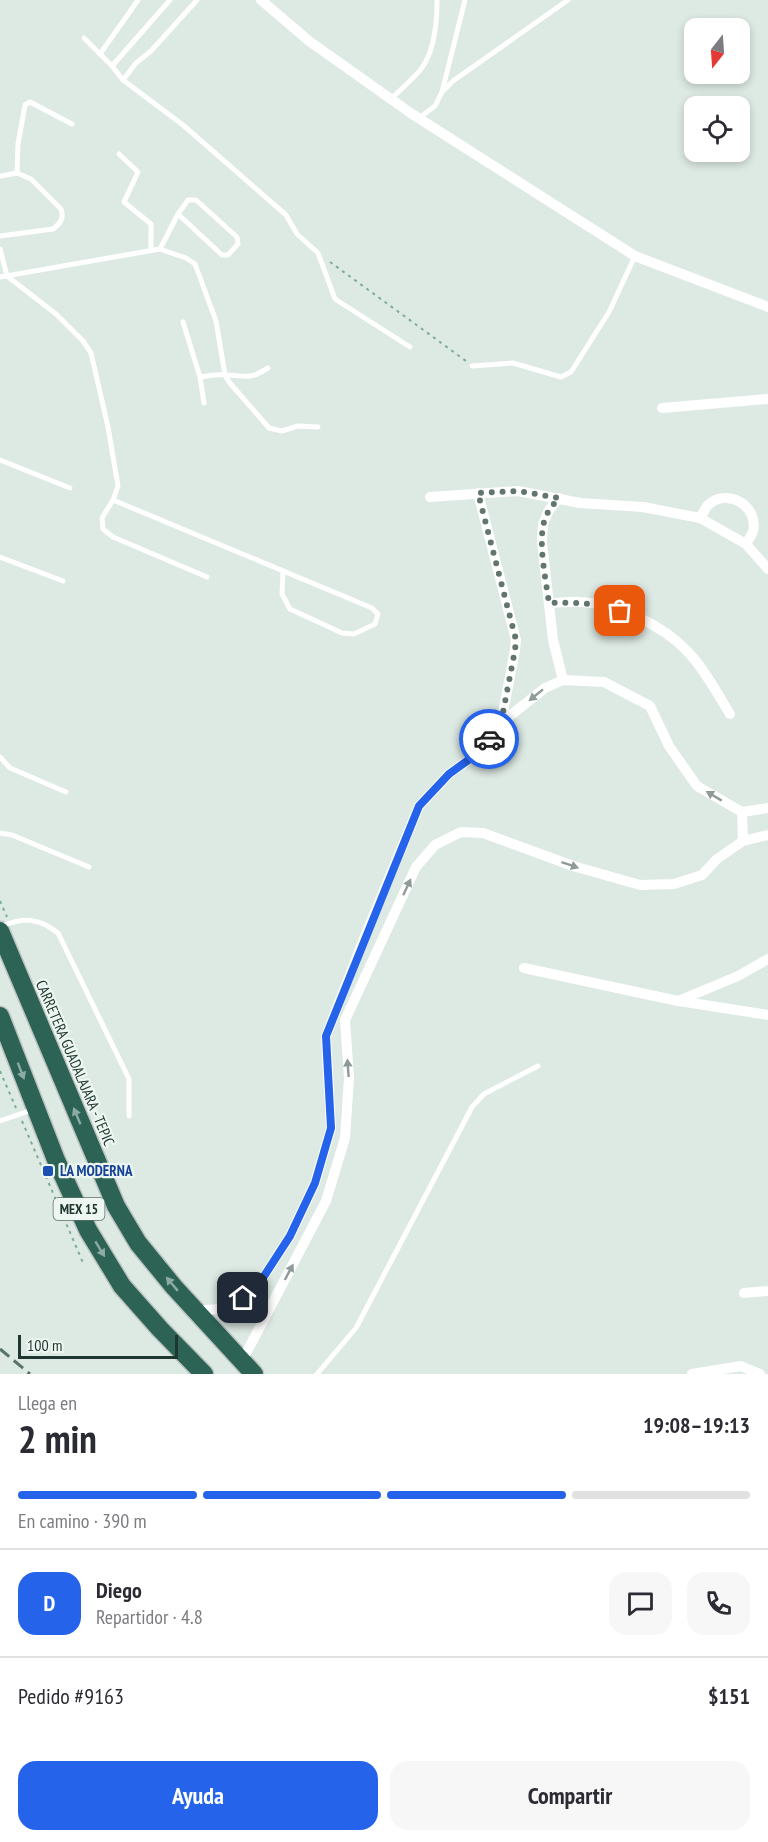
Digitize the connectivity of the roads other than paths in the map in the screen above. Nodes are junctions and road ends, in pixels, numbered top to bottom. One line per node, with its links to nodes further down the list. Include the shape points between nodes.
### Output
1 (138, 0): 9 (lane)
2 (170, 0): 10 (lane)
3 (197, 0): 11 (lane)
4 (261, 0): 13 (street, via 309,41)
5 (437, 0): 13 (lane, via 432,45 422,67)
6 (465, 0): 12 (lane)
7 (568, 0): 12 (lane)
8 (84, 38): 9 (lane)
9 (100, 54): 10 (lane)
10 (112, 66): 11 (lane)
11 (123, 80): 29 (lane, via 183,125 286,215 297,234 318,254 335,299)
12 (442, 92): 14 (lane, via 435,105)
13 (391, 99): 14 (street)
14 (419, 118): 24 (street)
15 (72, 124): 17 (lane, via 30,102 24,105)
16 (119, 154): 23 (lane, via 138,172 124,202 151,224)
17 (17, 173): 18 (lane); 20 (lane, via 31,179 61,209 63,216 53,229)
18 (0, 176)
19 (178, 214): 19 (lane, via 188,200 196,200 237,237 238,244 228,255 222,255); 22 (lane)
20 (0, 236)
21 (0, 249): 25 (lane)
22 (160, 249): 23 (lane); 32 (lane, via 195,264 216,321)
23 (151, 250): 25 (lane)
24 (635, 256): 27 (street); 30 (lane, via 609,312 571,372 561,377 513,363)
25 (7, 276): 26 (lane); 43 (lane, via 56,314 91,353 118,486)
26 (0, 277)
27 (768, 307)
28 (183, 322): 33 (lane)
29 (410, 347)
30 (472, 366)
31 (268, 368): 32 (lane, via 244,378)
32 (225, 375): 33 (lane); 37 (lane, via 268,428 282,431 298,426)
33 (200, 377): 35 (lane)
34 (768, 399): 36 (street)
35 (204, 403)
36 (662, 408)
37 (318, 427)
38 (0, 460): 39 (lane)
39 (70, 488)
40 (478, 493): 41 (street); 42 (street, via 518,491); 54 (street, via 516,640)
41 (430, 497)
42 (559, 498): 44 (street); 51 (street, via 543,524)
43 (113, 500): 48 (lane); 49 (lane, via 102,518 103,529)
44 (700, 518): 45 (street); 45 (street, via 707,506 719,498 734,498 746,505 753,517 753,531)
45 (746, 544): 47 (street)
46 (0, 557): 50 (lane)
47 (768, 569)
48 (283, 571): 48 (lane, via 282,594 290,609 342,633 354,634 375,624 378,614 372,608)
49 (207, 578)
50 (63, 581)
51 (549, 603): 52 (street, via 552,640); 53 (street, via 603,605 636,617 663,633 688,651)
52 (563, 680): 54 (street, one-way to 54, via 544,688); 58 (street, one-way to 52, via 697,786 669,746 650,706 604,682)
53 (730, 714)
54 (501, 723): 64 (street, via 478,753 449,774 419,806)
55 (0, 758): 56 (lane, via 10,768)
56 (66, 792)
57 (768, 808): 58 (street)
58 (742, 812): 61 (street)
59 (0, 833): 62 (lane)
60 (768, 835): 61 (street)
61 (743, 841): 65 (street, one-way to 61, via 416,867 435,845 461,832 483,833 573,866 640,885 674,884 702,875)
62 (89, 867)
63 (0, 928): 77 (lane, via 31,919 58,933 129,1079); 83 (highway, CARRETERA GUADALAJARA - TEPIC / MEX 15, one-way to 63, via 138,1243 116,1206)
64 (365, 936): 65 (street); 72 (street, via 326,1036)
65 (381, 942): 71 (street, via 345,1020)
66 (768, 959): 68 (street)
67 (524, 968): 68 (street)
68 (678, 1001): 69 (street)
69 (768, 1015)
70 (0, 1016): 76 (highway, MEX 15, one-way to 76)
71 (347, 1047): 72 (street); 75 (street, one-way to 71)
72 (327, 1048): 74 (street)
73 (538, 1066): 86 (lane, via 484,1094 472,1107 356,1328)
74 (330, 1095): 75 (street); 79 (street, via 331,1128)
75 (348, 1096): 80 (street, via 345,1138)
76 (27, 1111): 78 (lane); 85 (highway, MEX 15, one-way to 85, via 56,1160 88,1230 122,1286)
77 (129, 1116)
78 (0, 1121)
79 (309, 1196): 80 (street); 83 (street, via 290,1236 257,1287 229,1308)
80 (327, 1201): 84 (street, one-way to 80)
81 (768, 1291): 82 (street)
82 (744, 1293)
83 (195, 1311): 84 (highway, CARRETERA GUADALAJARA - TEPIC / MEX 15)
84 (248, 1368)
85 (204, 1374)
86 (317, 1374)
87 (693, 1374): 88 (street, via 741,1366)
88 (760, 1374)

